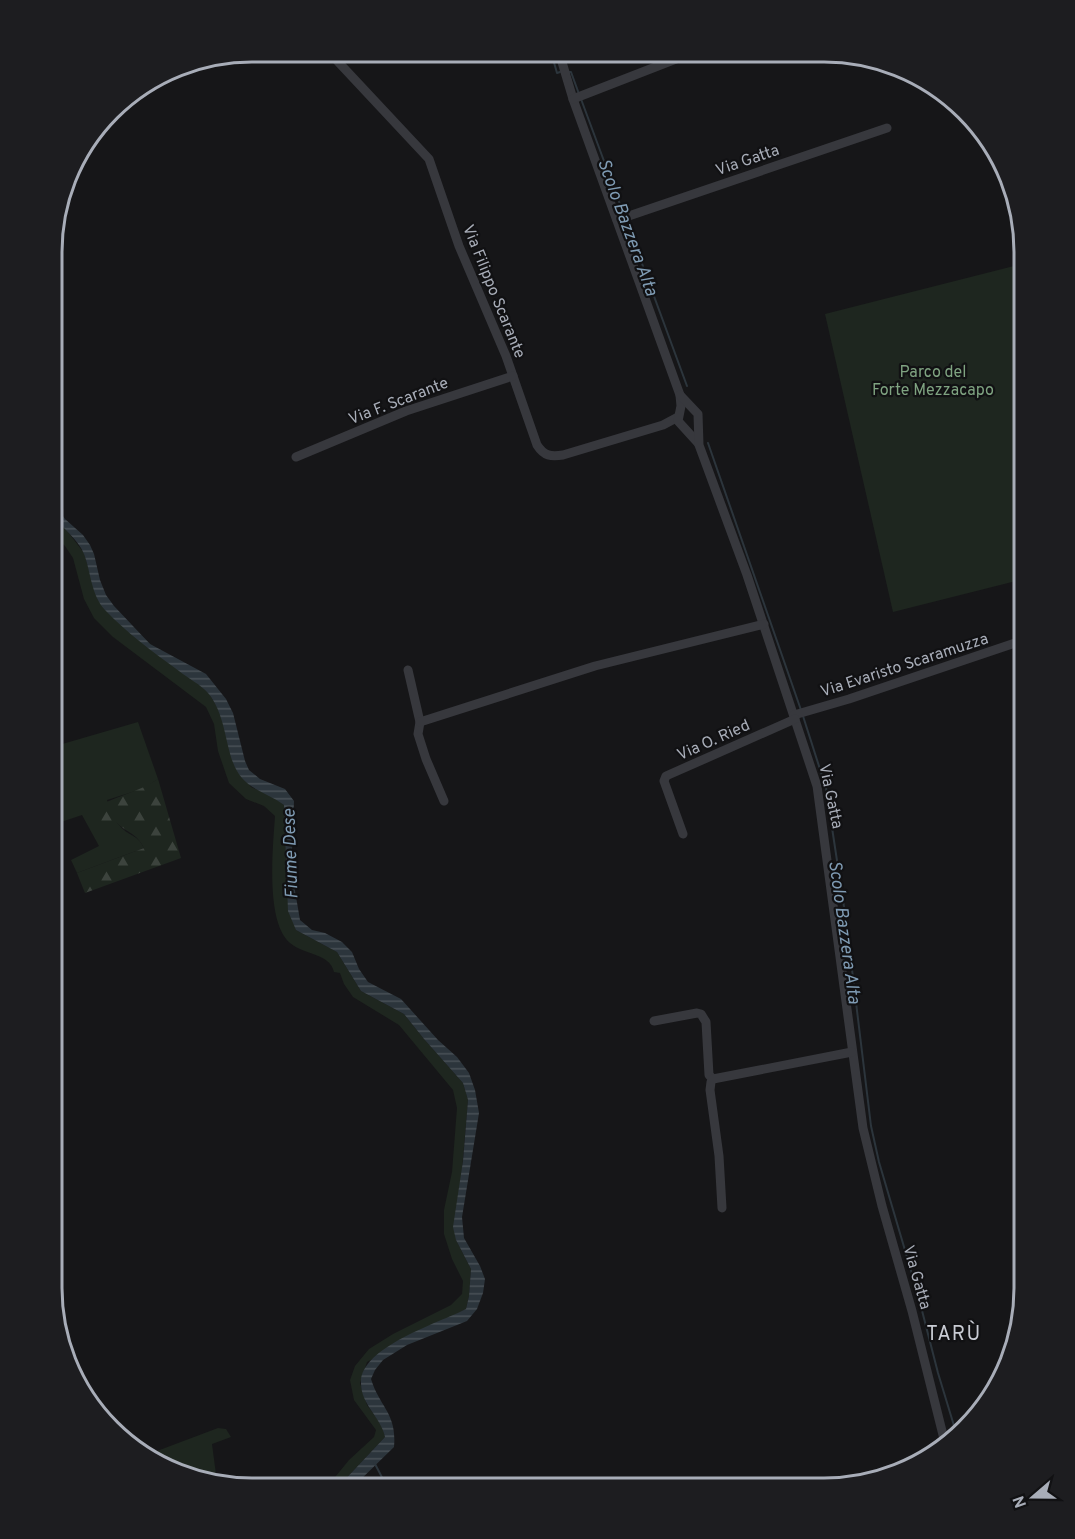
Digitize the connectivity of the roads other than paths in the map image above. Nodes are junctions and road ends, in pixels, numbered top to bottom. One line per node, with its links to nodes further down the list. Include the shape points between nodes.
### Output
1 (338, 62): 7 (street, Via Filippo Scarante, via 429,159 459,246)
2 (563, 62): 4 (street, Via Gatta)
3 (668, 62): 4 (street)
4 (577, 97): 6 (street, Via Gatta)
5 (887, 128): 6 (street, Via Gatta)
6 (621, 218): 8 (street, Via Gatta)
7 (513, 376): 11 (street, Via Filippo Scarante, via 537,445 548,456); 15 (street, Via F. Scarante, via 406,411)
8 (680, 395): 9 (street, Via Gatta); 10 (street, Via Gatta)
9 (692, 408): 10 (street); 12 (street, Via Gatta, via 699,414)
10 (679, 414): 11 (street, Via Filippo Scarante); 13 (street, Via Gatta)
11 (663, 425): 13 (street, Via Filippo Scarante)
12 (697, 425): 13 (street); 14 (street, Via Gatta)
13 (684, 428): 14 (street, Via Gatta)
14 (699, 445): 16 (street, Via Gatta)
15 (296, 457)
16 (764, 624): 19 (street, Via Gatta); 20 (street, via 609,663)
17 (1014, 643): 19 (street, Via Evaristo Scaramuzza)
18 (408, 670): 20 (street)
19 (795, 717): 22 (street, Via O. Ried, via 666,776 664,781); 24 (street, Via Gatta, via 820,797)
20 (420, 722): 21 (street, via 418,734)
21 (444, 801)
22 (683, 834)
23 (654, 1021): 25 (street, via 701,1014 706,1022 709,1075)
24 (852, 1052): 25 (street); 27 (street, Via Gatta, via 869,1152)
25 (714, 1079): 26 (street, via 710,1090)
26 (722, 1209)
27 (943, 1435)

